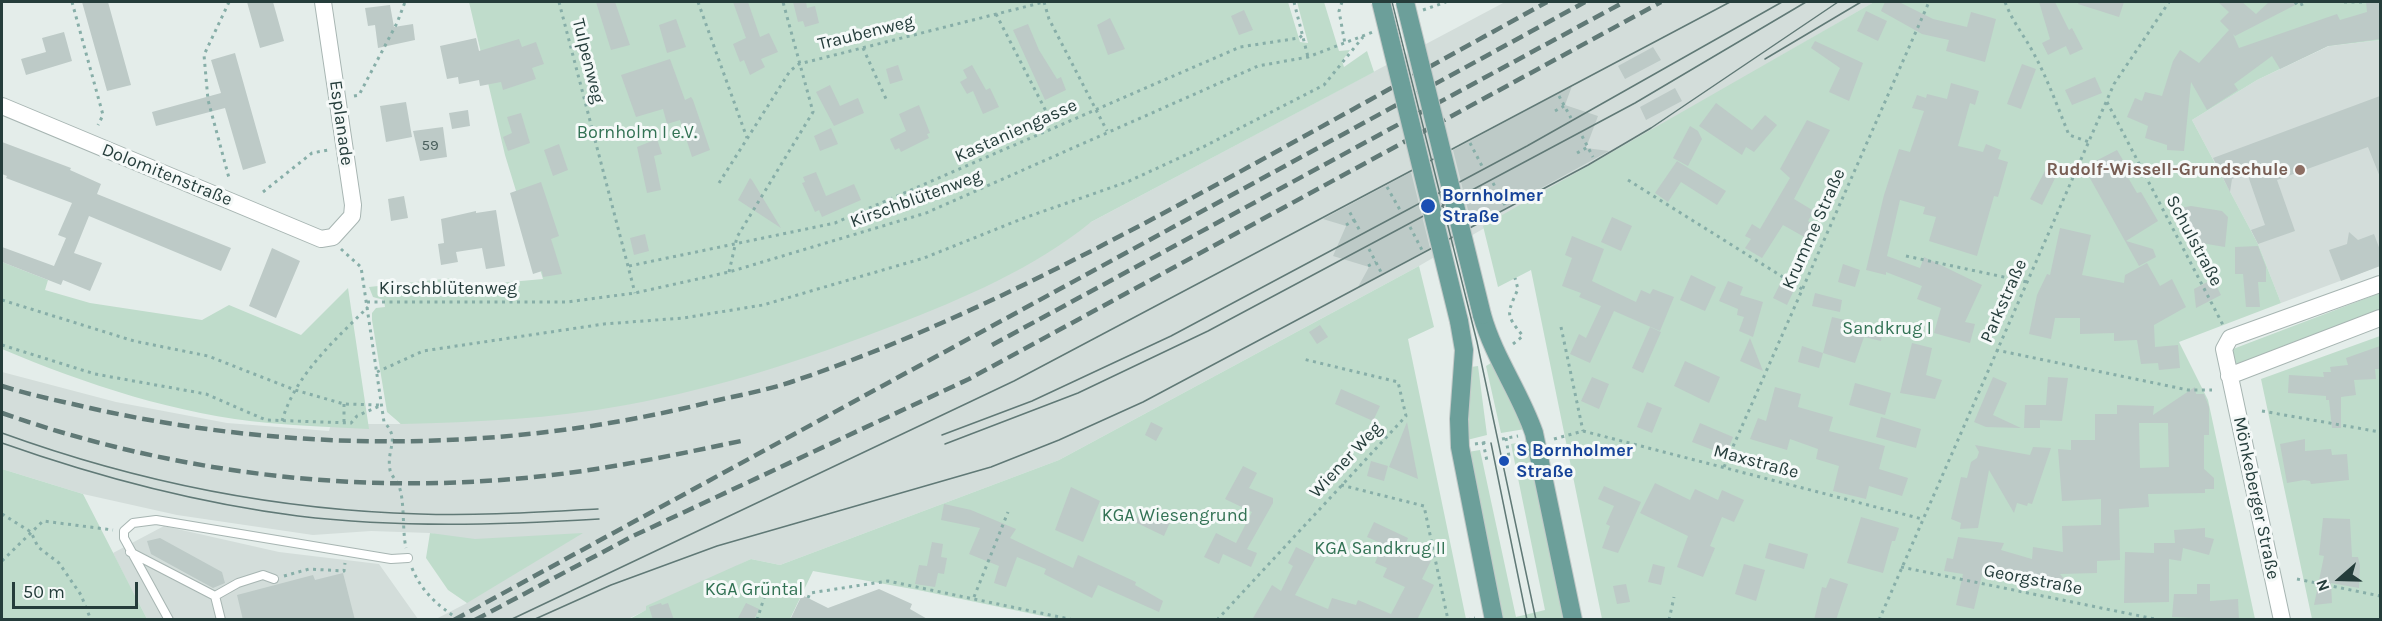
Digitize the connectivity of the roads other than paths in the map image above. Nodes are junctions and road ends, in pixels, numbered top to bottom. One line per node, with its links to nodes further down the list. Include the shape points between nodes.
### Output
1 (323, 2): 5 (street, Esplanade, via 353,205 352,216)
2 (1381, 2): 15 (main road, bridge, via 1459,321 1464,350 1460,447)
3 (1410, 8): 16 (main road, bridge, via 1482,315 1494,351 1534,433)
4 (2, 106): 5 (street, Dolomitenstraße, via 321,239)
5 (333, 237)
6 (2380, 284): 8 (street, Mönkeberger Straße, via 2230,338 2224,349)
7 (2380, 318): 8 (street)
8 (2229, 375): 17 (street, Mönkeberger Straße)
9 (130, 552): 10 (lane, via 124,531 133,523 156,520 391,559); 12 (lane); 13 (lane)
10 (408, 558)
11 (274, 579): 12 (lane, via 263,574)
12 (215, 596): 14 (lane)
13 (169, 620)
14 (221, 620)
15 (1494, 620)
16 (1573, 620)
17 (2282, 620)

